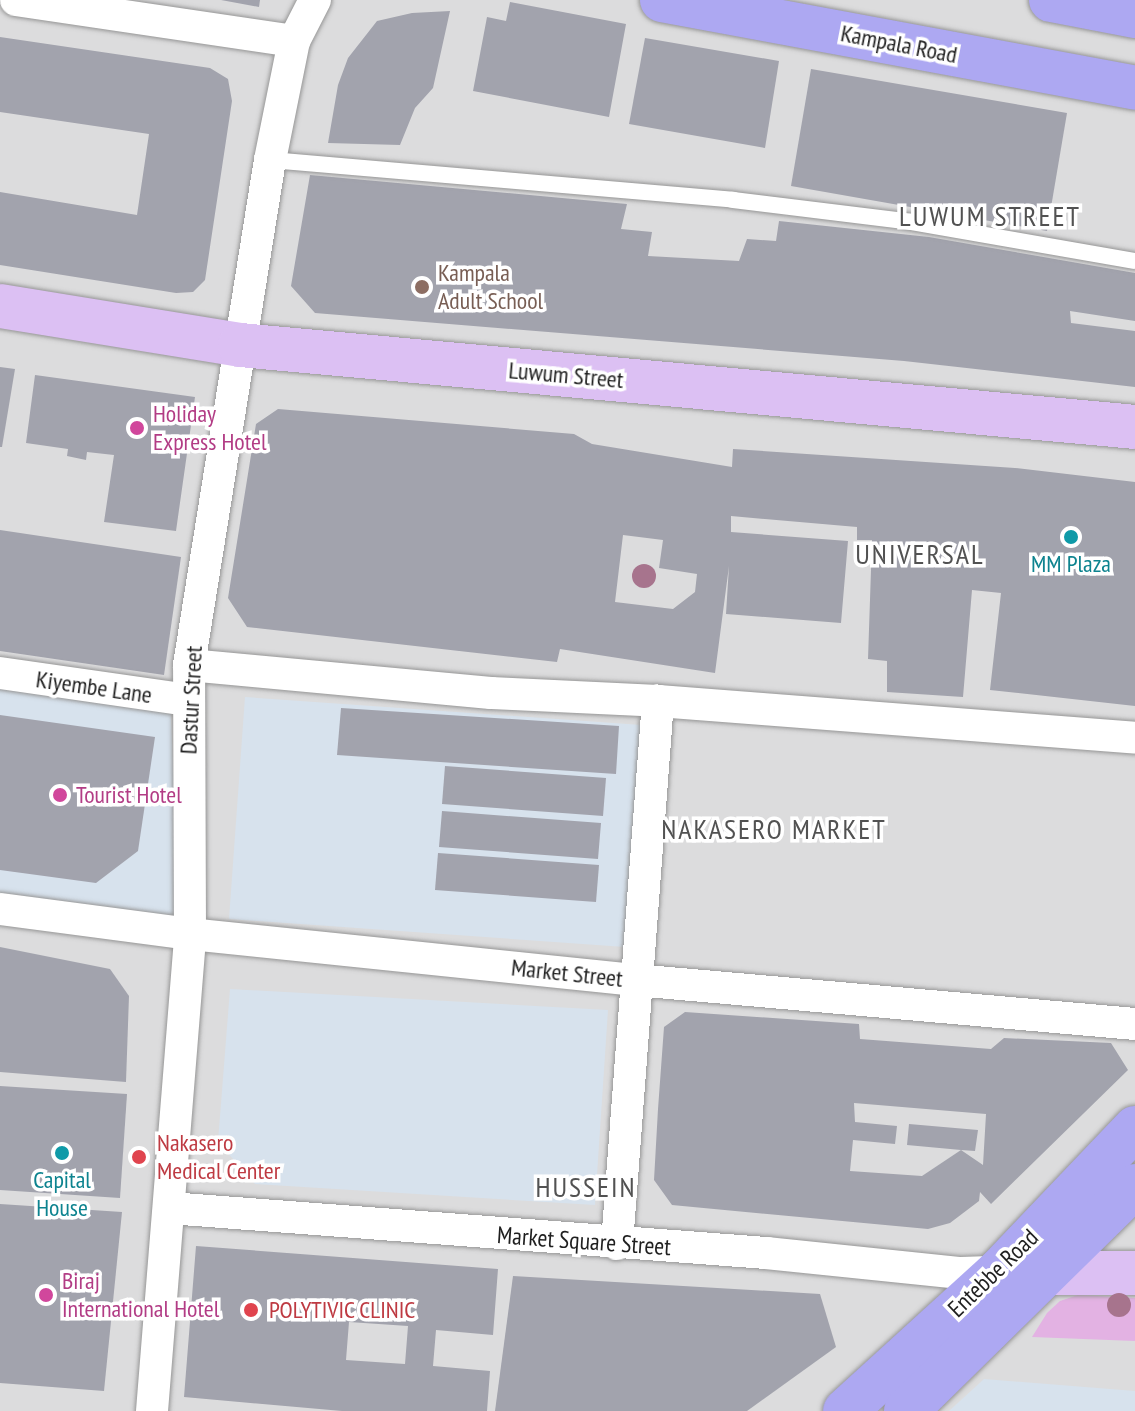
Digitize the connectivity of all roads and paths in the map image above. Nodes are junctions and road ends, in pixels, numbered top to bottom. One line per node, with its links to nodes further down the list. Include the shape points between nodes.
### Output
1 (16, 0): 6 (street)
2 (315, 0): 6 (street, Dastur Street)
3 (662, 0): 7 (main road, Kampala Road)
4 (1051, 0): 5 (main road)
5 (1135, 16)
6 (294, 41): 8 (street, Dastur Street)
7 (1135, 88)
8 (270, 160): 9 (lane, via 733,200 911,222); 11 (street, Dastur Street)
9 (1135, 261)
10 (0, 306): 11 (main road, Luwum Street)
11 (240, 345): 12 (main road, Luwum Street); 13 (street, Dastur Street)
12 (1135, 427)
13 (189, 665): 15 (street, Dastur Street); 16 (street, via 491,693)
14 (0, 673): 15 (street, Kiyembe Lane)
15 (187, 700): 19 (street, Dastur Street)
16 (658, 701): 17 (street); 20 (street)
17 (1135, 738)
18 (0, 909): 19 (street, Market Street)
19 (190, 934): 20 (street, Market Street); 24 (street, Dastur Street)
20 (635, 980): 21 (street, Market Street); 25 (street)
21 (1135, 1024)
22 (1135, 1128): 26 (main road, Entebbe Road)
23 (1135, 1186): 28 (main road, Entebbe Road)
24 (169, 1208): 25 (street, Market Square Street); 29 (street, Dastur Street)
25 (617, 1244): 26 (street, Market Square Street)
26 (998, 1272): 28 (main road); 30 (main road, Entebbe Road)
27 (1135, 1273): 28 (main road)
28 (1049, 1274): 31 (main road, Entebbe Road)
29 (152, 1411)
30 (845, 1411)
31 (906, 1411)

